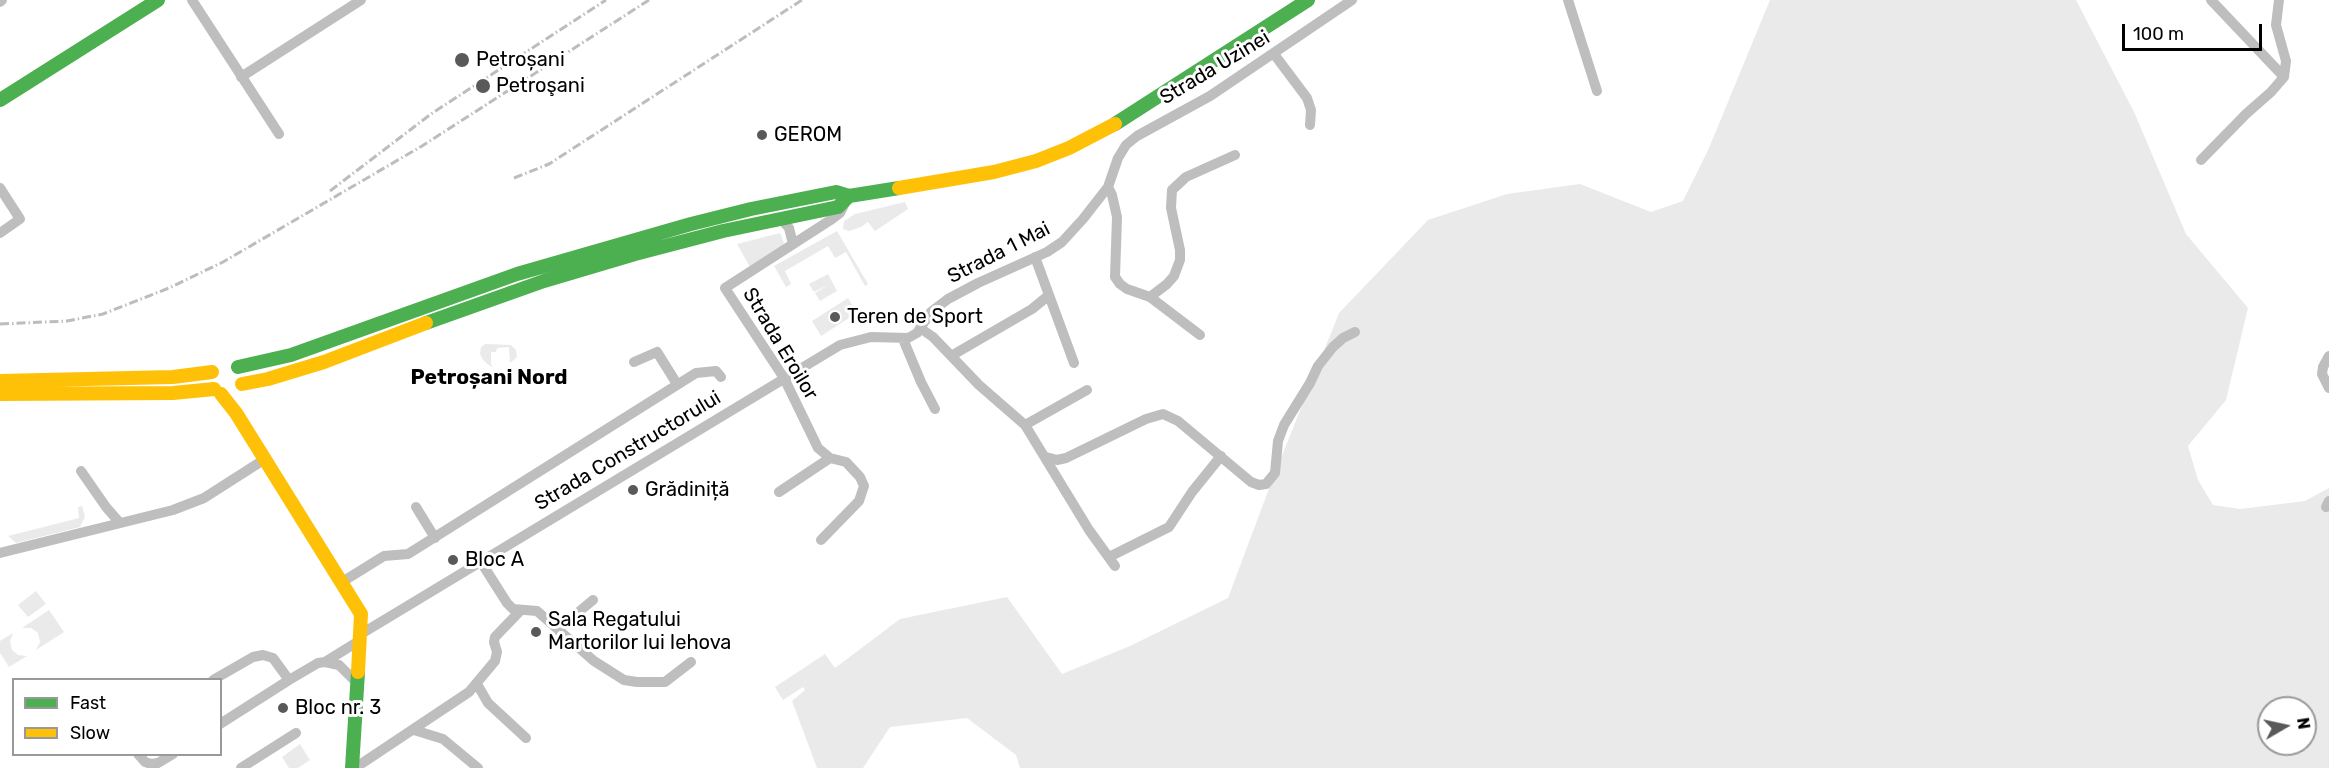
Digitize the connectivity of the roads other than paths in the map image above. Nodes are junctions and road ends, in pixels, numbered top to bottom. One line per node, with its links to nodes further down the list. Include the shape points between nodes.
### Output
1 (158, 0): 13 (main road)
2 (192, 0): 11 (street)
3 (361, 0): 11 (street)
4 (1308, 0): 20 (main road, via 1120,121 1054,154 994,172)
5 (1352, 0): 9 (street, Strada Uzinei)
6 (1568, 0): 12 (street)
7 (2211, 0): 10 (street)
8 (2279, 0): 10 (street, via 2276,25 2286,61)
9 (1274, 54): 14 (street, via 1307,98); 18 (street, Strada Uzinei, via 1210,96 1137,136 1118,158)
10 (2284, 76): 17 (street)
11 (241, 77): 15 (street)
12 (1596, 91)
13 (0, 100)
14 (1310, 125)
15 (279, 134)
16 (1236, 155): 27 (street, via 1186,177 1172,190 1171,208 1180,260 1174,276)
17 (2201, 160)
18 (1110, 182): 24 (street, Strada 1 Mai, via 1070,235); 27 (street, via 1117,217 1115,278 1127,289)
19 (0, 188): 22 (street, via 20,219)
20 (849, 196): 21 (main road, via 838,207); 23 (street, Strada Eroilor, via 840,213); 25 (main road, via 836,192 721,216)
21 (780, 218): 23 (street, via 789,228); 28 (main road, via 635,254)
22 (0, 233)
23 (793, 244): 40 (street, Strada Eroilor, via 725,288)
24 (1035, 257): 26 (street); 29 (street, Strada 1 Mai, via 948,299 931,312)
25 (476, 288): 28 (main road); 37 (main road, via 309,349)
26 (1048, 296): 33 (street); 36 (street)
27 (1150, 297): 31 (street)
28 (481, 302): 43 (main road, via 324,362)
29 (920, 328): 32 (street); 33 (street)
30 (1355, 333): 51 (street, via 1328,352 1284,425 1271,480 1259,485 1251,482)
31 (1200, 335)
32 (903, 339): 40 (street, Strada Constructorului, via 878,336 850,341); 48 (street)
33 (951, 356): 50 (street)
34 (2329, 356): 44 (street, via 2322,374)
35 (634, 362): 42 (street, via 657,352)
36 (1074, 363)
37 (238, 367): 38 (main road, via 224,363); 43 (main road, via 242,374)
38 (212, 372): 41 (main road, via 173,377); 46 (main road, via 211,382)
39 (721, 377): 42 (street, via 716,370 708,370)
40 (784, 378): 53 (street, Strada Eroilor, via 818,448); 62 (street, Strada Constructorului)
41 (0, 381)
42 (677, 384): 59 (street)
43 (239, 388): 46 (main road, via 230,394); 49 (main road)
44 (2329, 388)
45 (1087, 390): 50 (street)
46 (218, 391): 47 (main road); 49 (main road)
47 (0, 394)
48 (935, 409)
49 (236, 413): 54 (main road)
50 (1025, 425): 52 (street)
51 (1221, 456): 52 (street, via 1178,421 1163,414 1066,458); 52 (street, via 1169,527 1112,562)
52 (1046, 457)
53 (830, 458): 56 (street); 60 (street, Strada Eroilor, via 846,462 864,486 859,501)
54 (266, 459): 58 (street, via 204,498); 63 (main road)
55 (81, 471): 58 (street)
56 (779, 492)
57 (416, 507): 59 (street)
58 (120, 523): 61 (street)
59 (435, 538): 63 (street, via 408,554 384,556)
60 (820, 540)
61 (0, 553)
62 (481, 562): 65 (street, via 507,603); 67 (street, Strada Constructorului)
63 (342, 582): 67 (main road, via 361,614)
64 (593, 600): 66 (street)
65 (521, 610): 66 (street, via 537,611); 73 (street, via 495,637 495,661)
66 (557, 630): 69 (street, via 624,680 665,682)
67 (361, 638): 68 (street, Strada Constructorului); 72 (main road)
68 (325, 662): 71 (street, Strada Constructorului); 72 (street, via 339,665)
69 (691, 662)
70 (216, 678): 71 (street, via 262,654 273,658)
71 (289, 680): 74 (street, Strada Constructorului)
72 (356, 682): 81 (main road)
73 (477, 684): 75 (street); 77 (street, via 488,703)
74 (222, 723)
75 (414, 730): 81 (street); 82 (street, via 442,740)
76 (296, 733): 80 (street)
77 (526, 738)
78 (140, 756): 79 (street, via 151,764)
79 (170, 756)
80 (241, 768)
81 (354, 768)
82 (478, 768)

